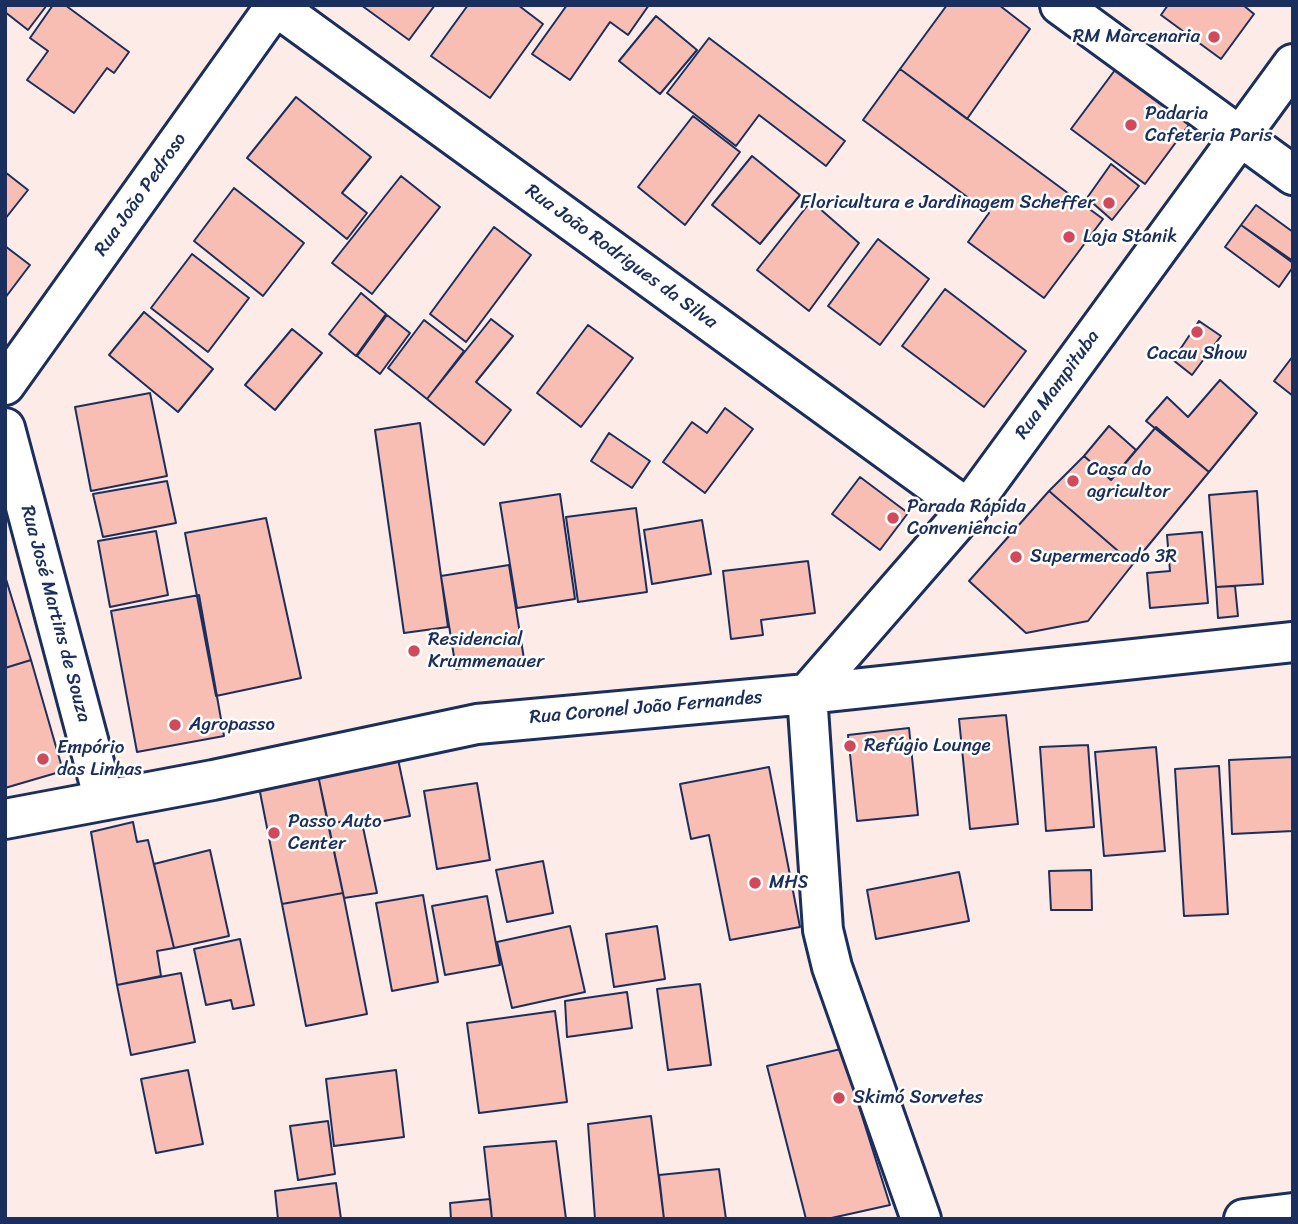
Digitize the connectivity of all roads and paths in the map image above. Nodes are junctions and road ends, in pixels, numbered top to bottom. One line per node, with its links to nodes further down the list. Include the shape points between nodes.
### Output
1 (1060, 5): 4 (street)
2 (275, 6): 6 (street, Rua João Pedroso); 8 (street, Rua João Rodrigues da Silva)
3 (1293, 64): 4 (street, Rua Mampituba)
4 (1240, 136): 5 (street); 8 (street, Rua Mampituba)
5 (1293, 175)
6 (5, 385)
7 (5, 428): 11 (street, Rua José Martins de Souza)
8 (968, 509): 10 (street, Rua Mampituba)
9 (1293, 642): 10 (street, Rua Coronel João Fernandes)
10 (807, 694): 11 (street, Rua Coronel João Fernandes, via 477,724); 14 (street, via 823,930)
11 (104, 800): 12 (street, Rua Coronel João Fernandes)
12 (5, 819)
13 (1293, 1213): 15 (street)
14 (921, 1219)
15 (1244, 1219)

